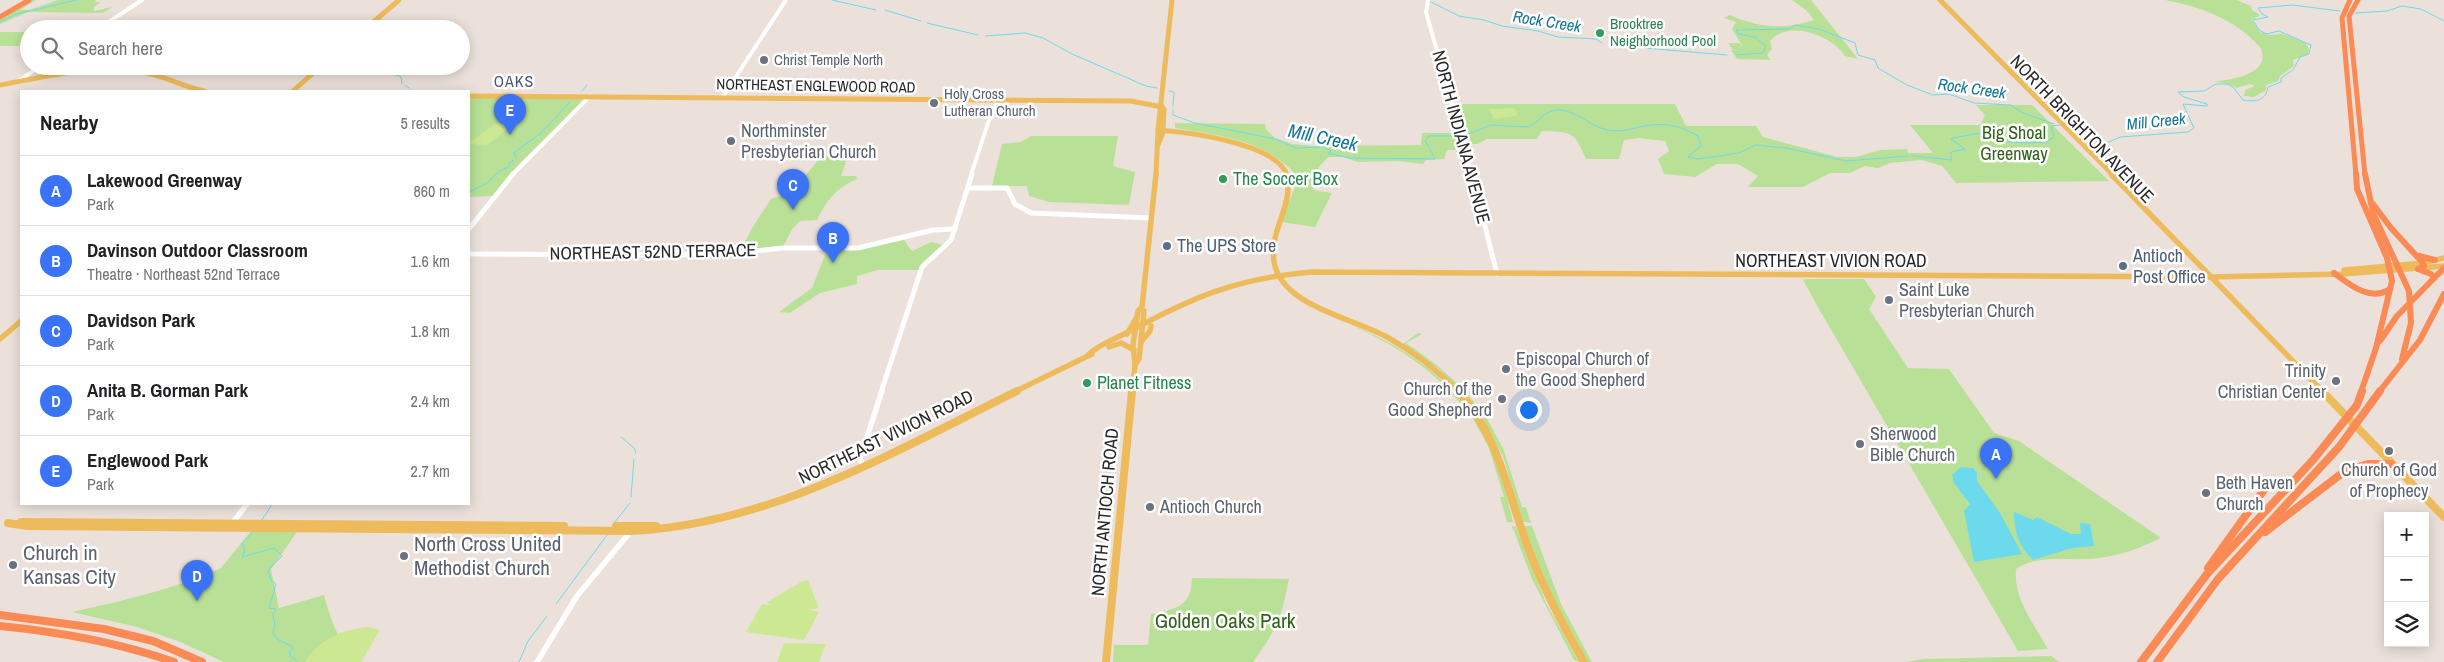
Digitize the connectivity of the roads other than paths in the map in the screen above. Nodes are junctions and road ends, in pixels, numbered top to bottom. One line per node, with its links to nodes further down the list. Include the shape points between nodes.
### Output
1 (22, 0): 11 (highway)
2 (29, 0): 12 (highway)
3 (142, 0): 13 (street)
4 (399, 0): 14 (main road)
5 (786, 0): 30 (street)
6 (1172, 0): 32 (main road)
7 (1428, 0): 49 (street, NORTH INDIANA AVENUE, via 1426,12)
8 (1935, 0): 34 (main road, NORTH BRIGHTON AVENUE)
9 (1940, 0): 34 (main road, NORTH BRIGHTON AVENUE, via 2060,120)
10 (2354, 1): 36 (highway, via 2350,16 2364,168); 53 (highway, via 2342,18 2357,189 2387,258 2392,281)
11 (0, 12)
12 (0, 17)
13 (112, 20)
14 (376, 20)
15 (26, 75): 24 (street)
16 (31, 75): 22 (street)
17 (58, 75): 22 (main road)
18 (81, 75): 25 (main road)
19 (140, 75): 23 (main road)
20 (148, 75): 23 (main road)
21 (311, 75): 27 (main road)
22 (28, 78): 24 (main road)
23 (158, 79): 26 (main road, via 167,85)
24 (14, 83): 25 (main road)
25 (0, 86)
26 (199, 90)
27 (293, 90)
28 (470, 96): 29 (main road, NORTHEAST ENGLEWOOD ROAD)
29 (590, 96): 30 (main road, NORTHEAST ENGLEWOOD ROAD); 38 (street, via 515,172)
30 (722, 98): 31 (main road, NORTHEAST ENGLEWOOD ROAD)
31 (998, 100): 32 (main road, NORTHEAST ENGLEWOOD ROAD, via 1131,102); 35 (street)
32 (1161, 109): 33 (main road)
33 (1160, 130): 37 (main road); 40 (main road, via 1248,146 1282,166 1288,176 1290,190 1276,226)
34 (2073, 137): 51 (main road, NORTH BRIGHTON AVENUE)
35 (968, 188): 37 (street, via 1009,188 1010,200 1031,213); 39 (street)
36 (2370, 198): 42 (highway, via 2378,212); 68 (highway, via 2373,213 2409,291 2411,323)
37 (1152, 218): 55 (main road)
38 (470, 228)
39 (955, 229): 41 (street, NORTHEAST 52ND TERRACE, via 933,230 858,248 782,248 720,255); 71 (street, via 946,246 922,267 860,458)
40 (1273, 246): 50 (main road)
41 (470, 254)
42 (2416, 255): 44 (highway); 45 (highway)
43 (2444, 258): 44 (main road)
44 (2436, 260): 45 (main road)
45 (2423, 263): 47 (highway, via 2424,266)
46 (2444, 267): 47 (main road, NORTHEAST VIVION ROAD); 52 (highway)
47 (2413, 268): 48 (main road, NORTHEAST VIVION ROAD); 52 (highway)
48 (2334, 273): 51 (main road, NORTHEAST VIVION ROAD); 53 (highway, via 2369,294 2381,295)
49 (1496, 274): 50 (main road, NORTHEAST VIVION ROAD, via 1327,273); 51 (main road, NORTHEAST VIVION ROAD)
50 (1281, 276): 57 (main road, NORTHEAST VIVION ROAD, via 1222,288); 59 (main road, NORTHEAST VIVION ROAD, via 1214,294); 89 (main road, via 1291,291 1304,301 1380,334 1418,356 1452,385 1478,415 1501,458 1519,524 1540,578)
51 (2210, 276): 70 (main road, NORTH BRIGHTON AVENUE)
52 (2434, 278): 65 (highway, via 2386,329)
53 (2390, 290): 65 (highway)
54 (2444, 294): 68 (highway, via 2423,336)
55 (1143, 309): 56 (main road); 57 (main road, via 1153,316); 60 (main road)
56 (1138, 316): 60 (main road, NORTH ANTIOCH ROAD); 61 (main road)
57 (1162, 316): 60 (main road, NORTHEAST VIVION ROAD)
58 (20, 323): 62 (main road)
59 (1150, 326): 60 (main road, NORTHEAST VIVION ROAD); 63 (main road)
60 (1139, 330): 61 (main road, NORTHEAST VIVION ROAD); 63 (main road, NORTH ANTIOCH ROAD); 64 (main road, NORTHEAST VIVION ROAD); 66 (main road, NORTH ANTIOCH ROAD)
61 (1127, 334): 67 (main road, NORTHEAST VIVION ROAD)
62 (0, 339)
63 (1141, 342): 69 (main road, NORTH ANTIOCH ROAD)
64 (1108, 347): 66 (main road, via 1121,344); 67 (main road, NORTHEAST VIVION ROAD)
65 (2376, 348): 82 (highway, via 2357,406 2313,460)
66 (1134, 350): 69 (main road, NORTH ANTIOCH ROAD)
67 (1088, 355): 71 (main road, NORTHEAST VIVION ROAD)
68 (2401, 362): 81 (highway, via 2339,448)
69 (1135, 365): 88 (main road, NORTH ANTIOCH ROAD)
70 (2391, 464): 74 (main road, NORTH BRIGHTON AVENUE); 81 (highway, via 2368,464 2346,471)
71 (863, 468): 76 (main road, NORTHEAST VIVION ROAD, via 800,495 746,512)
72 (2266, 487): 82 (highway, via 2210,564)
73 (246, 505): 77 (street)
74 (2444, 518)
75 (4, 523): 77 (main road, NORTHEAST VIVION ROAD, via 27,526)
76 (689, 524): 78 (main road, NORTHEAST VIVION ROAD); 80 (main road, NORTHEAST VIVION ROAD, via 670,529)
77 (231, 525): 78 (main road, NORTHEAST VIVION ROAD); 79 (main road, NORTHEAST VIVION ROAD)
78 (451, 525): 79 (main road)
79 (441, 529): 80 (main road, NORTHEAST VIVION ROAD)
80 (631, 531): 87 (street, via 571,603)
81 (2254, 540): 91 (highway, via 2218,579)
82 (2207, 574): 90 (highway)
83 (0, 615): 86 (highway, via 104,629 153,642)
84 (0, 626): 85 (highway, via 98,640)
85 (174, 662)
86 (202, 662)
87 (537, 662)
88 (1106, 662)
89 (1584, 662)
90 (2140, 662)
91 (2158, 662)

